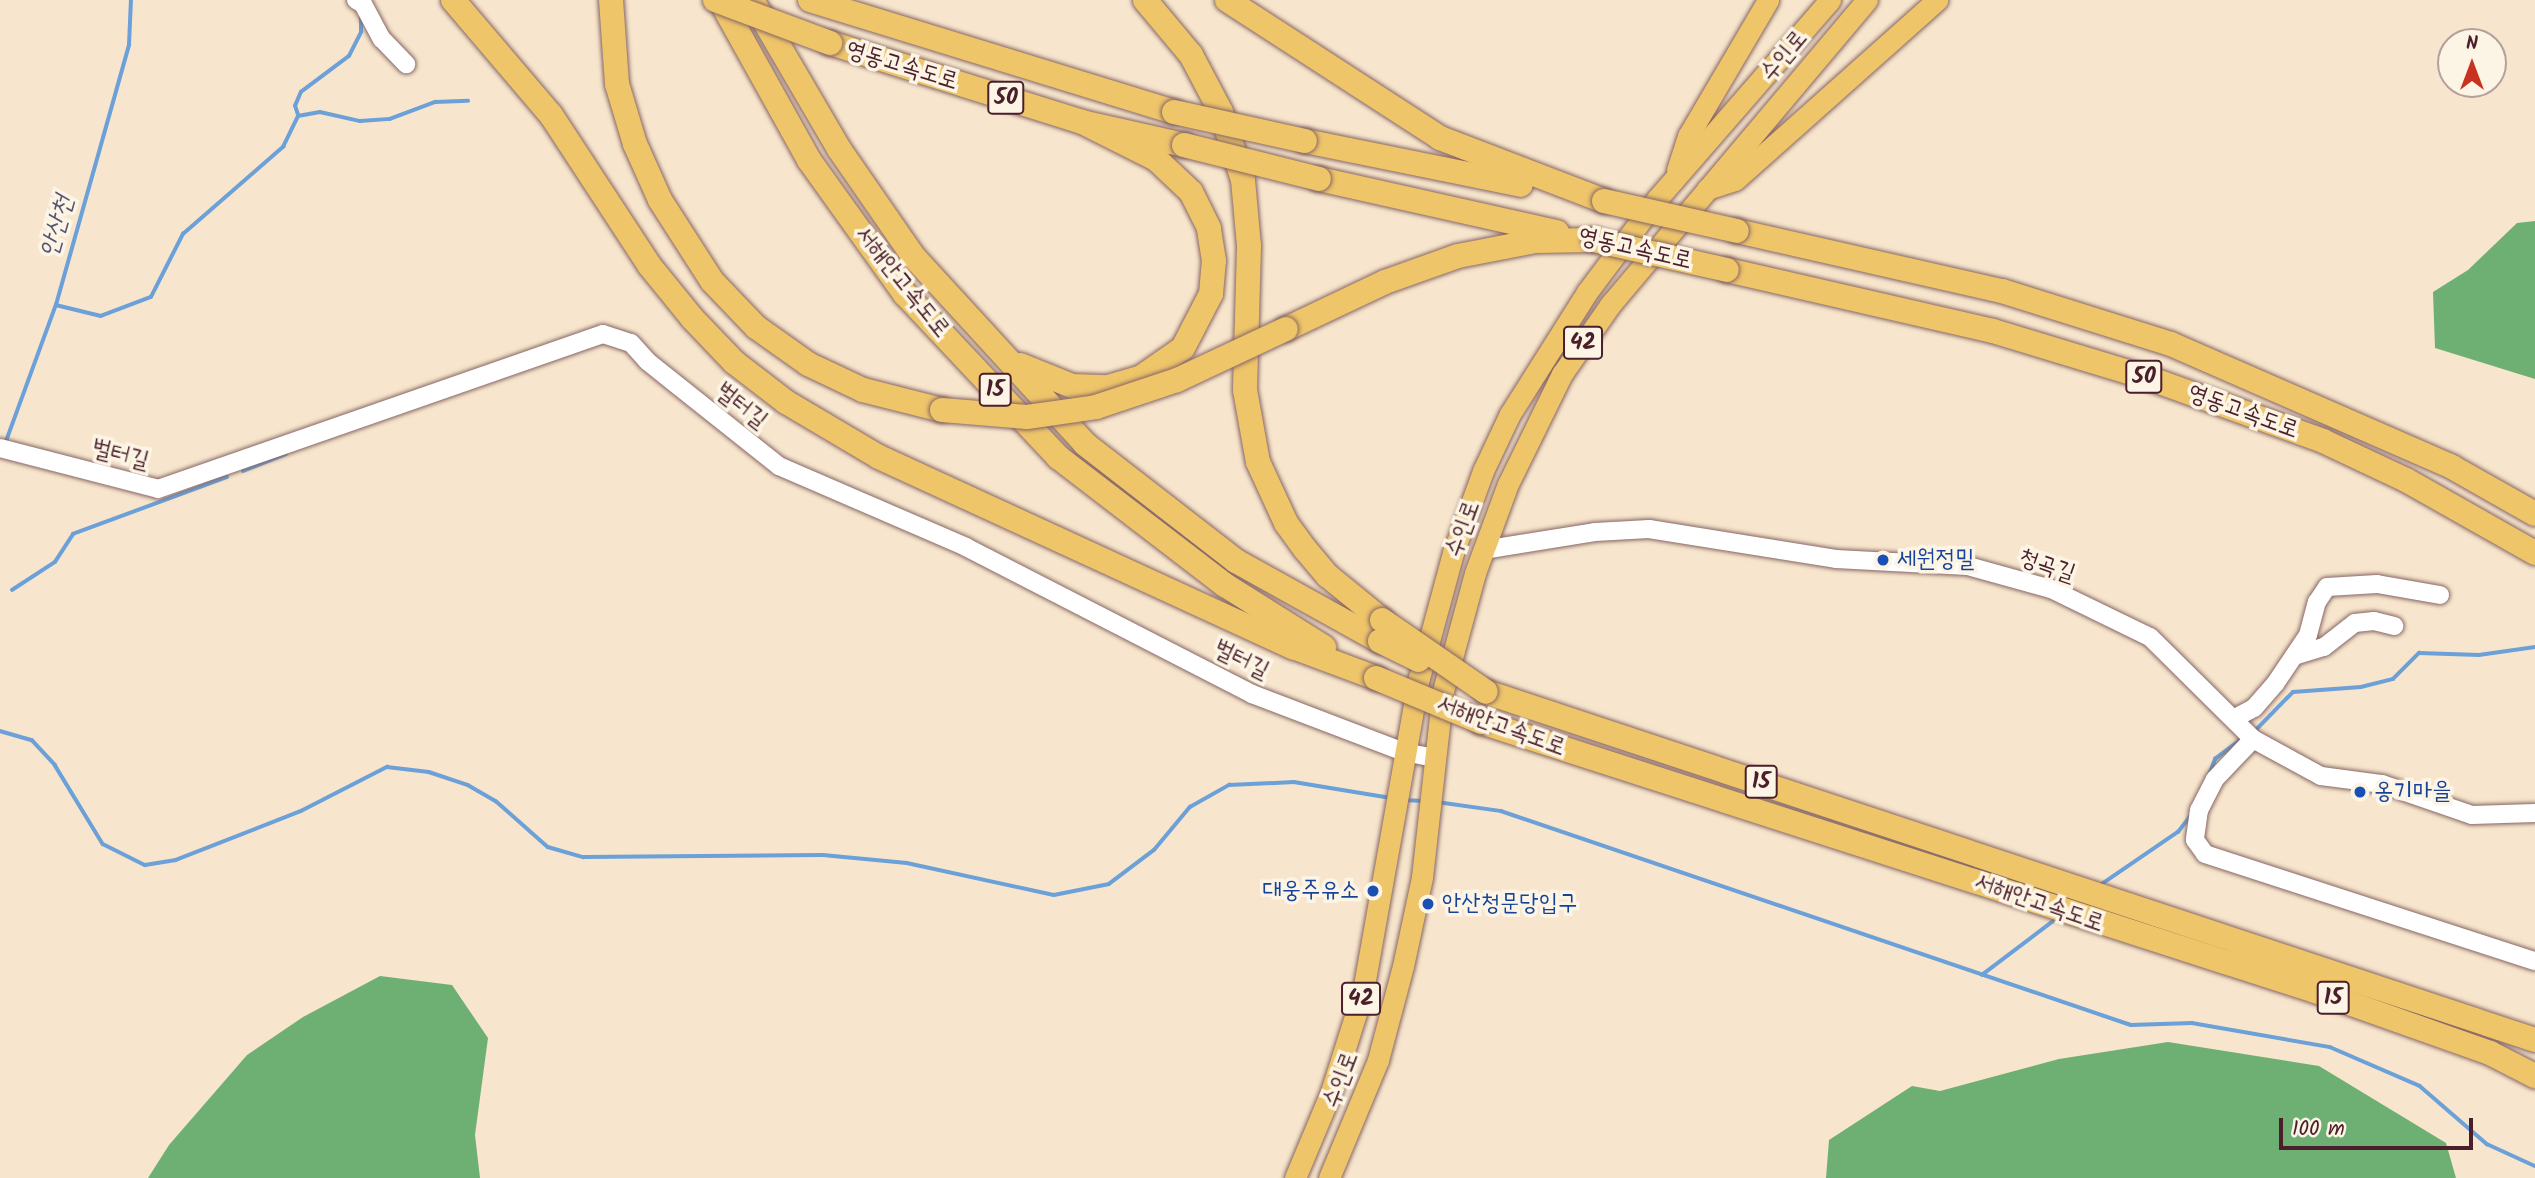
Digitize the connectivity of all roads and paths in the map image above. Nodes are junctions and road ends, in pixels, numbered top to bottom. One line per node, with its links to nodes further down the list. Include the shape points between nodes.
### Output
1 (356, 0): 14 (street, via 363,4 382,39)
2 (453, 0): 29 (highway, via 551,115 649,265 692,318 734,362 786,402 878,457 1293,647)
3 (611, 0): 19 (highway, bridge, via 617,84 635,144 667,211 712,281 756,327 808,364 863,390 942,410 1027,417 1096,407 1177,380 1385,282 1458,256 1536,240)
4 (715, 0): 15 (highway, 영동고속도로 / 50, bridge, via 830,43)
5 (720, 0): 29 (highway, 서해안고속도로 / 15, via 809,160 905,294 1058,457 1225,585)
6 (752, 0): 20 (highway, 서해안고속도로 / 15, via 839,149 914,256)
7 (1145, 0): 27 (highway, via 1191,55 1221,112 1243,180 1249,246 1245,390 1258,462 1286,523)
8 (1227, 0): 18 (highway, via 1440,138)
9 (1768, 0): 16 (main road, via 1688,136)
10 (1830, 0): 16 (main road, 수인로 / 42)
11 (1867, 0): 17 (main road, 수인로 / 42)
12 (1937, 0): 17 (main road, via 1735,180)
13 (816, 2): 18 (highway, 영동고속도로 / 50, bridge, via 1174,112)
14 (406, 64)
15 (1082, 122): 19 (highway, 영동고속도로 / 50, bridge); 20 (highway, via 1163,163 1199,204 1214,261 1207,307 1183,348 1153,371 1124,384 1088,388 1058,383)
16 (1674, 180): 32 (main road, 수인로 / 42, via 1587,292 1510,414 1483,471 1436,610)
17 (1705, 190): 23 (main road, 수인로 / 42, via 1610,304 1562,374 1508,484)
18 (1604, 201): 22 (highway, 영동고속도로 / 50, bridge, via 2002,291 2171,344 2440,461)
19 (1594, 240): 24 (highway, 영동고속도로 / 50, bridge, via 1993,331 2154,380 2323,441 2406,480)
20 (1002, 352): 27 (highway, 서해안고속도로 / 15, via 1085,444 1236,561)
21 (0, 448): 32 (street, 벌터길, via 158,489 603,334 631,343 647,361 779,466 966,547 1252,694)
22 (2535, 514)
23 (1483, 551): 30 (street, 청곡길, via 1607,530 1649,529 1836,559 1968,566 2051,589 2150,638); 33 (main road, 수인로 / 42, via 1443,691)
24 (2535, 553)
25 (2440, 595): 28 (street, via 2377,584 2327,587)
26 (2394, 626): 28 (street, via 2355,622 2324,647)
27 (1381, 631): 36 (highway, 서해안고속도로 / 15, bridge, via 1486,692)
28 (2294, 656): 30 (street, via 2264,699)
29 (1376, 678): 37 (highway, 서해안고속도로 / 15, bridge, via 1481,722 2315,991 2490,1053)
30 (2235, 718): 31 (street, 청곡길)
31 (2253, 739): 34 (street, 청곡길, via 2321,776 2382,784 2472,815); 35 (street, via 2215,779 2199,810 2194,840 2205,854)
32 (1402, 761): 33 (street, 벌터길); 39 (main road, 수인로 / 42, via 1363,991 1331,1092)
33 (1434, 766): 38 (main road, 수인로 / 42, via 1403,966 1378,1060)
34 (2535, 813)
35 (2535, 961)
36 (2535, 1040)
37 (2535, 1076)
38 (1333, 1172)
39 (1295, 1178)

